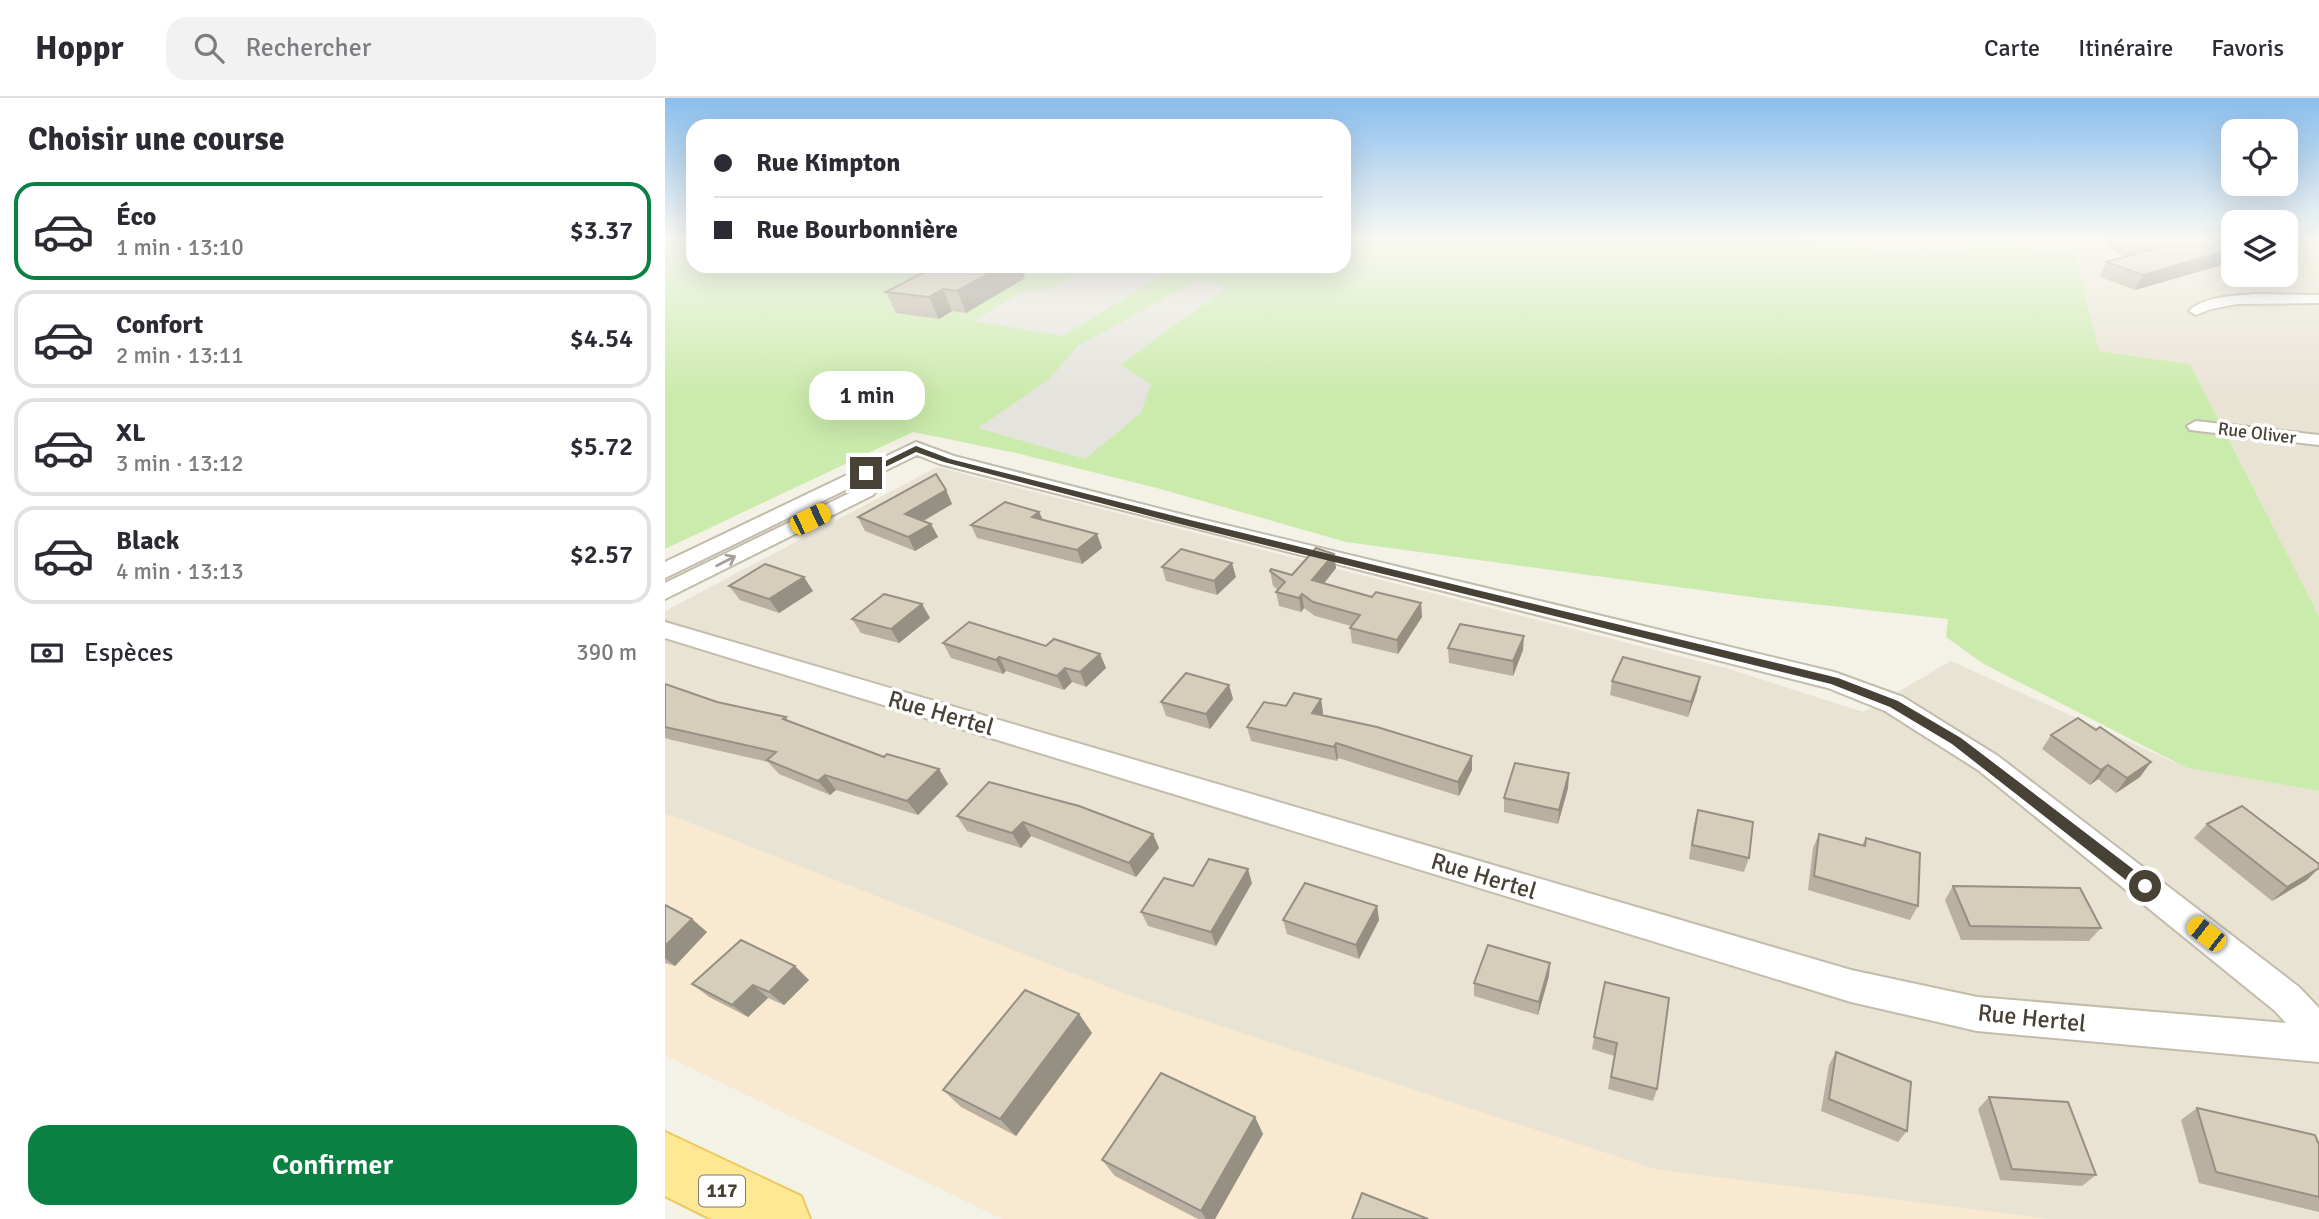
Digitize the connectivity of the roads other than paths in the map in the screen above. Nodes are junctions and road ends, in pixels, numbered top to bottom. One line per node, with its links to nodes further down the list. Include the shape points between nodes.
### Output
1 (2319, 299): 2 (street, via 2249,300)
2 (2196, 311)
3 (2196, 426): 4 (street, Rue Oliver)
4 (2319, 440)
5 (926, 452): 6 (street); 7 (street, one-way to 5); 9 (street, via 1188,523 1733,654 1871,694 1914,715 1988,763 2287,999)
6 (665, 571)
7 (665, 592)
8 (665, 630): 10 (street, Rue Hertel, via 1851,986 1977,1014)
9 (2319, 1034)
10 (2319, 1044)
11 (665, 1163): 12 (main road, 117)
12 (778, 1219)

